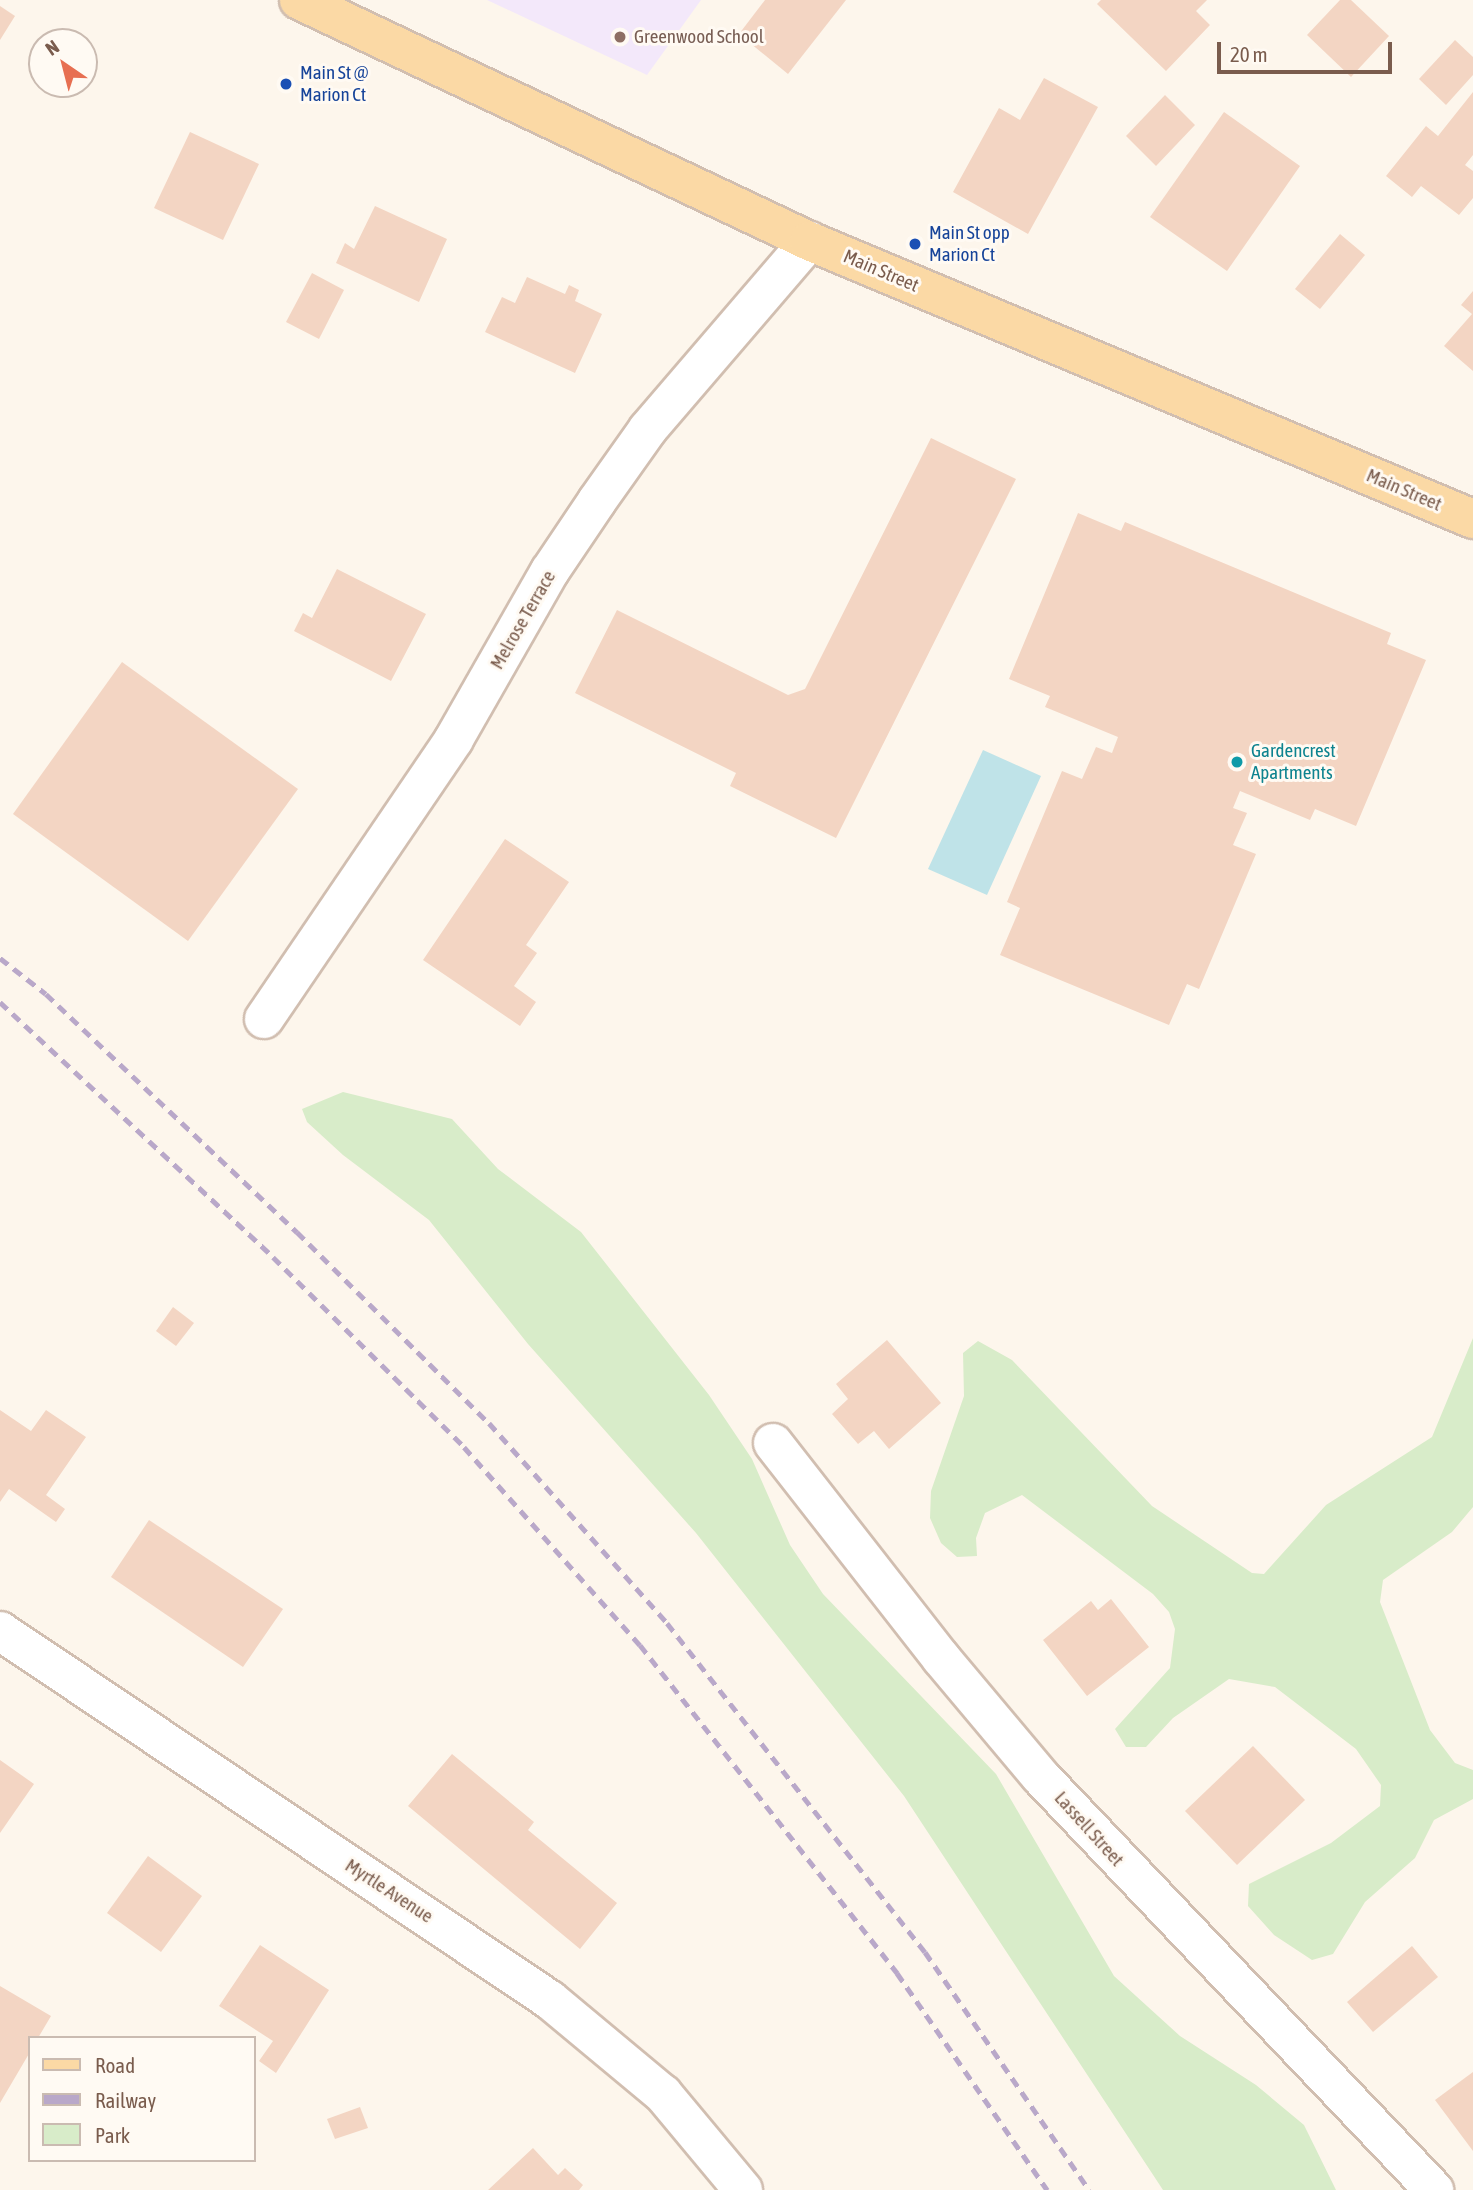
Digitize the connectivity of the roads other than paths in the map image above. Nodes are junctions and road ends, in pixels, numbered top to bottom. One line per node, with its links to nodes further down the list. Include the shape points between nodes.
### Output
1 (299, 0): 2 (main road, Main Street)
2 (809, 241): 3 (main road, Main Street); 4 (street, Melrose Terrace, via 648,429 597,501 550,571 454,739)
3 (1473, 519)
4 (264, 1019)
5 (773, 1443): 8 (street, Lassell Street, via 1040,1776)
6 (0, 1631): 7 (street, Myrtle Avenue, via 550,2000 663,2094)
7 (743, 2190)
8 (1433, 2190)

